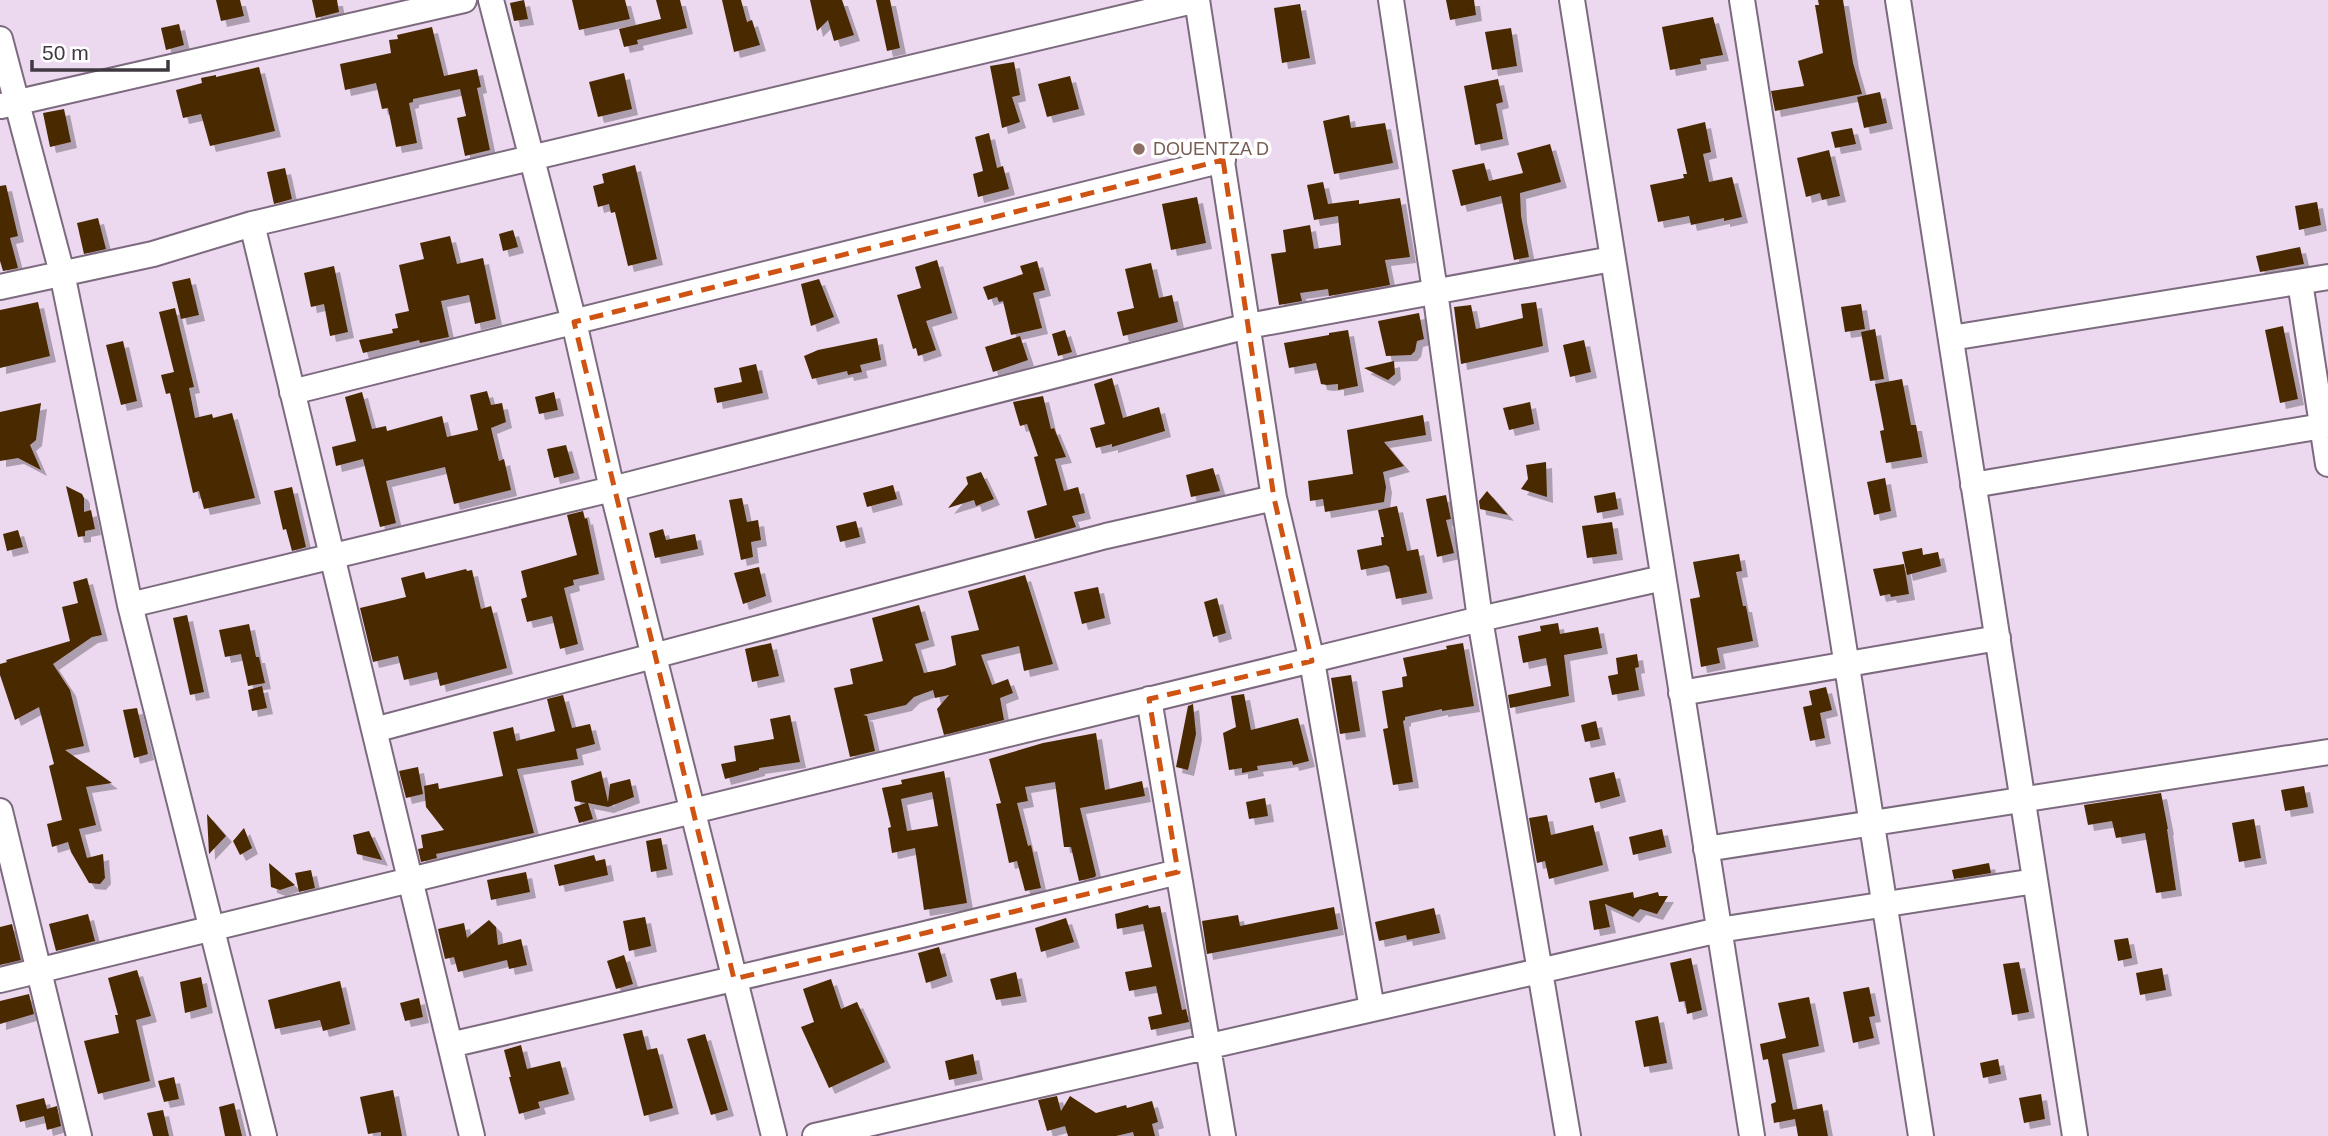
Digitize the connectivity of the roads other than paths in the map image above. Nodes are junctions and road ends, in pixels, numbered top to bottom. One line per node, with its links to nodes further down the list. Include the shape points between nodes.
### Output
1 (464, 0): 9 (street)
2 (491, 0): 10 (street)
3 (1197, 0): 10 (street); 11 (street)
4 (1391, 0): 18 (street)
5 (1572, 0): 13 (street)
6 (1742, 0): 35 (street)
7 (1898, 0): 21 (street)
8 (0, 39): 9 (street)
9 (8, 104): 14 (street)
10 (530, 157): 12 (street); 19 (street)
11 (1223, 160): 19 (street); 20 (street)
12 (252, 224): 14 (street, via 153,254); 22 (street)
13 (1612, 258): 18 (street); 29 (street)
14 (62, 273): 17 (street); 30 (street)
15 (2328, 277): 16 (street)
16 (2300, 282): 21 (street); 23 (street)
17 (0, 287)
18 (1435, 291): 20 (street); 31 (street)
19 (574, 322): 22 (street); 26 (street)
20 (1248, 326): 26 (street); 27 (street)
21 (1951, 338): 25 (street)
22 (292, 392): 28 (street)
23 (2325, 425): 24 (street); 25 (street)
24 (2328, 464)
25 (1973, 485): 32 (street)
26 (612, 489): 28 (street); 33 (street)
27 (1274, 498): 33 (street, via 1106,536); 34 (street)
28 (332, 557): 30 (street); 38 (street)
29 (1663, 578): 31 (street); 36 (street)
30 (130, 605): 49 (street)
31 (1480, 619): 34 (street); 52 (street)
32 (1997, 638): 35 (street); 40 (street)
33 (654, 656): 38 (street); 42 (street)
34 (1312, 661): 37 (street); 55 (street)
35 (1847, 664): 36 (street); 43 (street)
36 (1681, 693): 44 (street)
37 (1149, 699): 42 (street); 45 (street)
38 (374, 730): 46 (street)
39 (2328, 752): 40 (street)
40 (2023, 799): 43 (street); 47 (street)
41 (0, 811): 51 (street)
42 (693, 811): 46 (street); 53 (street)
43 (1872, 823): 44 (street); 48 (street)
44 (1706, 849): 50 (street)
45 (1178, 872): 53 (street); 57 (street)
46 (410, 880): 49 (street); 56 (street)
47 (2035, 881): 48 (street); 67 (street)
48 (1885, 905): 50 (street); 66 (street)
49 (212, 929): 51 (street); 59 (street)
50 (1719, 930): 52 (street); 65 (street)
51 (39, 971): 54 (street); 58 (street)
52 (1539, 971): 55 (street); 64 (street)
53 (734, 979): 56 (street); 61 (street)
54 (0, 980)
55 (1372, 1009): 57 (street)
56 (450, 1045): 60 (street)
57 (1208, 1046): 62 (street); 63 (street)
58 (79, 1136)
59 (264, 1136)
60 (472, 1136)
61 (774, 1136)
62 (815, 1136)
63 (1223, 1136)
64 (1568, 1136)
65 (1752, 1136)
66 (1921, 1136)
67 (2075, 1136)

